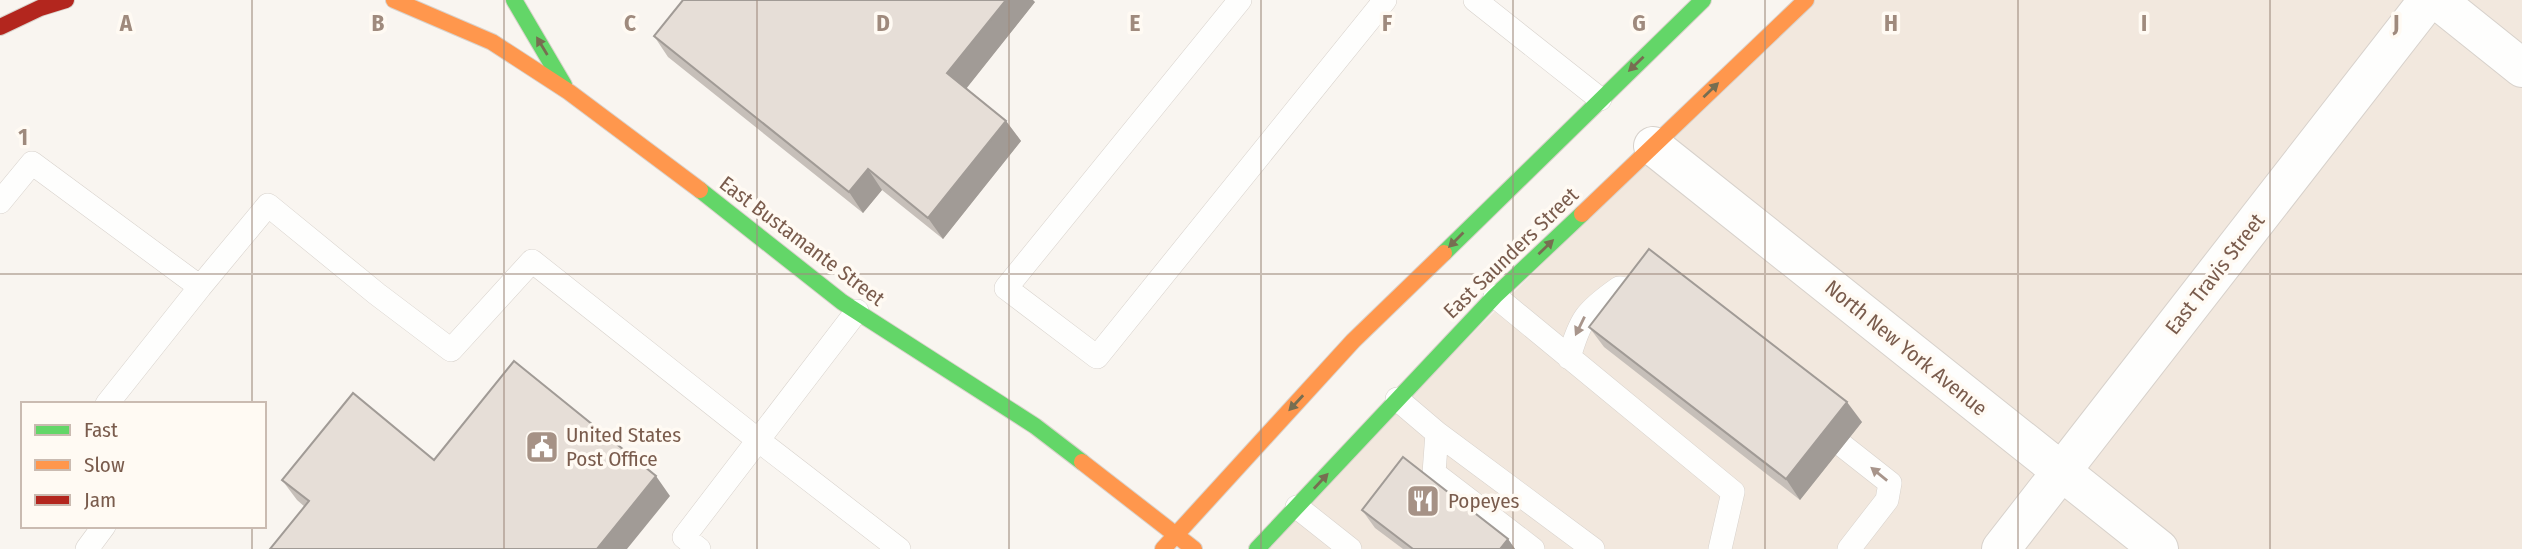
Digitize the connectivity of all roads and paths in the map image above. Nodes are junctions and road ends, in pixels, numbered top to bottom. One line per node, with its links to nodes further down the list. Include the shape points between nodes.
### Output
1 (66, 0): 11 (main road)
2 (394, 0): 13 (main road, East Bustamante Street, via 492,43)
3 (514, 0): 13 (main road, one-way to 3)
4 (1240, 0): 5 (lane, via 1006,288 1097,357)
5 (1385, 0)
6 (1703, 0): 14 (main road, one-way to 14)
7 (1806, 0): 15 (main road, East Saunders Street, one-way to 7)
8 (2428, 0): 27 (street, East Travis Street)
9 (2437, 0): 12 (street)
10 (1488, 4): 14 (lane)
11 (0, 27)
12 (2522, 68)
13 (569, 92): 20 (main road, East Bustamante Street)
14 (1600, 99): 30 (main road, one-way to 30, via 1353,341)
15 (1653, 146): 19 (main road, East Saunders Street, one-way to 15); 27 (street, North New York Avenue)
16 (0, 202): 17 (lane, via 32,163)
17 (200, 287): 23 (lane); 25 (lane, via 268,205 451,350 532,261)
18 (1646, 292): 21 (lane, one-way to 21, via 1619,288 1601,301 1584,316)
19 (1495, 296): 21 (lane); 22 (main road, East Saunders Street)
20 (857, 311): 25 (lane); 30 (main road, East Bustamante Street, via 1035,426)
21 (1569, 358): 40 (lane, via 1733,492)
22 (1397, 399): 24 (lane); 28 (main road, East Saunders Street, one-way to 22)
23 (109, 402)
24 (1437, 433): 38 (lane, via 1434,473); 39 (lane)
25 (758, 440): 32 (lane, via 684,537); 33 (lane)
26 (1843, 446): 41 (lane, one-way to 26, via 1886,500 1890,483)
27 (2062, 471): 42 (street, East Travis Street); 43 (street, North New York Avenue)
28 (1297, 506): 36 (main road, East Saunders Street); 37 (lane)
29 (103, 528): 31 (lane)
30 (1175, 534): 34 (main road); 35 (main road, East Bustamante Street)
31 (87, 549)
32 (699, 549)
33 (899, 549)
34 (1163, 549)
35 (1194, 549)
36 (1257, 549)
37 (1350, 549)
38 (1533, 549)
39 (1593, 549)
40 (1720, 549)
41 (1849, 549)
42 (2001, 549)
43 (2159, 549)

